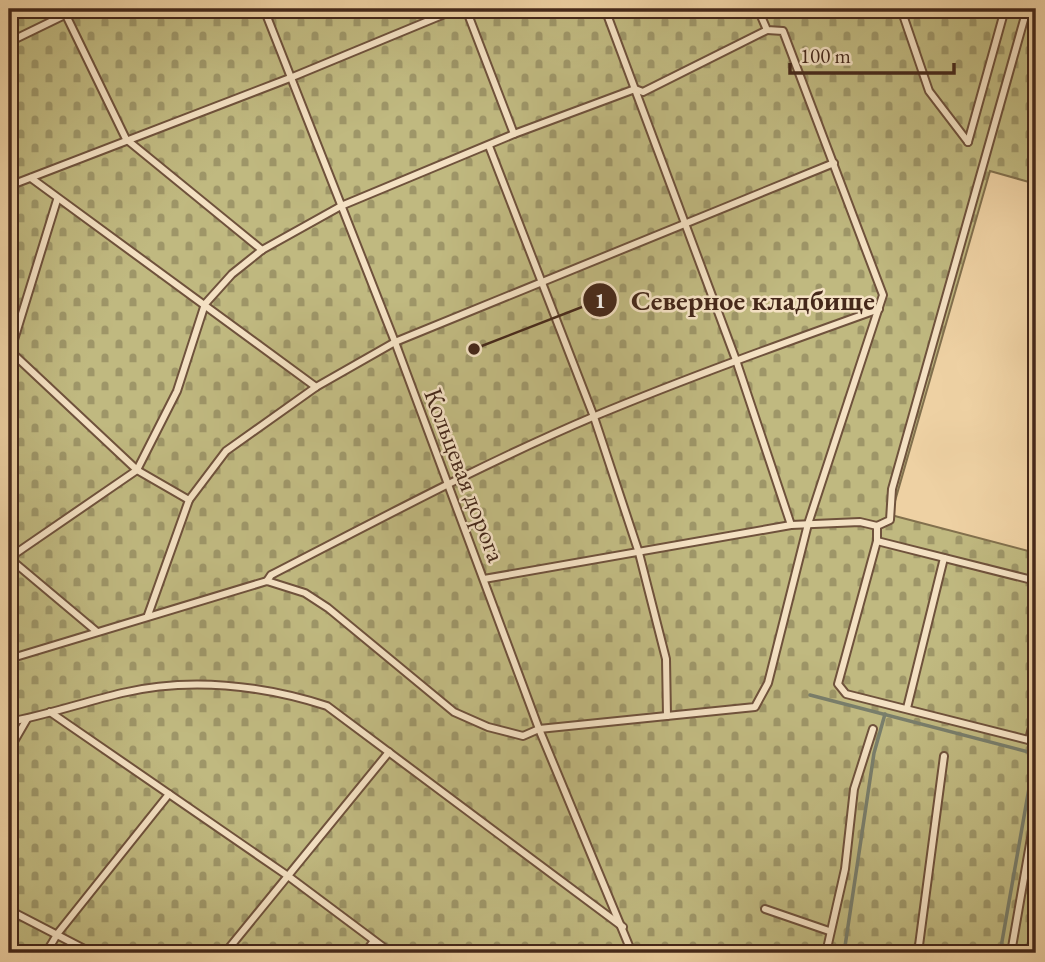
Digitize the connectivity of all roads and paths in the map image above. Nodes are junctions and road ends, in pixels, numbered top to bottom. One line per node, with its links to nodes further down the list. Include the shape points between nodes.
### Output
1 (77, 9): 10 (lane)
2 (264, 9): 13 (lane, Кольцевая дорога)
3 (457, 9): 13 (lane)
4 (466, 9): 15 (lane)
5 (605, 9): 14 (lane)
6 (758, 9): 11 (lane)
7 (901, 9): 8 (lane, via 929,91 968,142)
8 (1005, 9)
9 (1027, 9): 38 (lane, via 892,489 890,520)
10 (65, 11): 12 (lane); 16 (lane)
11 (766, 30): 14 (lane, via 643,92); 18 (lane, via 783,31)
12 (9, 42)
13 (290, 78): 16 (lane); 22 (lane, Кольцевая дорога)
14 (635, 89): 15 (lane); 23 (lane)
15 (514, 134): 17 (lane)
16 (126, 139): 19 (lane); 24 (lane)
17 (489, 146): 22 (lane); 25 (lane)
18 (834, 163): 23 (lane); 27 (lane, via 883,295)
19 (30, 178): 20 (lane); 21 (lane)
20 (9, 186)
21 (57, 200): 26 (lane); 29 (lane)
22 (341, 206): 24 (lane); 28 (lane, Кольцевая дорога)
23 (684, 223): 25 (lane); 30 (lane)
24 (262, 250): 26 (lane)
25 (541, 283): 28 (lane); 32 (lane)
26 (205, 303): 31 (lane); 33 (lane, via 177,391)
27 (879, 309): 30 (lane); 36 (lane)
28 (395, 342): 31 (lane); 34 (lane, Кольцевая дорога)
29 (10, 353): 33 (lane)
30 (736, 360): 32 (lane); 37 (lane)
31 (316, 387): 35 (lane, via 226,451)
32 (594, 417): 34 (lane); 40 (lane)
33 (137, 470): 35 (lane); 41 (lane)
34 (448, 483): 43 (lane, Кольцевая дорога); 44 (lane)
35 (189, 500): 46 (lane)
36 (808, 524): 37 (lane); 38 (lane, via 860,522); 52 (lane, via 768,683 755,707)
37 (791, 525): 40 (lane)
38 (877, 526): 39 (lane)
39 (877, 541): 42 (lane); 49 (lane, via 838,684 846,694)
40 (639, 553): 43 (lane); 52 (lane, via 666,659)
41 (9, 558): 47 (lane)
42 (944, 558): 45 (lane); 49 (lane)
43 (485, 579): 55 (lane, Кольцевая дорога)
44 (267, 581): 46 (lane); 55 (lane, via 305,593 328,608 454,712 523,736)
45 (1036, 581)
46 (148, 615): 47 (lane)
47 (96, 631): 48 (lane)
48 (9, 659)
49 (907, 708): 57 (lane)
50 (1036, 710): 57 (lane)
51 (50, 711): 53 (lane); 59 (lane, via 166,685 254,688 327,706); 61 (lane)
52 (667, 716): 55 (lane)
53 (27, 719): 54 (lane); 58 (lane)
54 (9, 722)
55 (539, 729): 66 (lane, Кольцевая дорога)
56 (873, 729): 67 (lane, via 854,789 845,869)
57 (1033, 741)
58 (9, 750)
59 (389, 752): 63 (lane); 66 (lane)
60 (944, 755): 77 (lane)
61 (169, 794): 63 (lane); 68 (lane)
62 (1036, 809): 78 (lane)
63 (288, 876): 69 (lane); 72 (lane)
64 (765, 909): 67 (lane)
65 (9, 910): 68 (lane)
66 (624, 928): 75 (lane, Кольцевая дорога)
67 (829, 931): 76 (lane)
68 (58, 933): 70 (lane); 71 (lane)
69 (373, 942): 73 (lane); 74 (lane)
70 (46, 953)
71 (92, 953)
72 (225, 953)
73 (365, 953)
74 (391, 953)
75 (632, 953)
76 (826, 953)
77 (918, 953)
78 (1012, 953)

